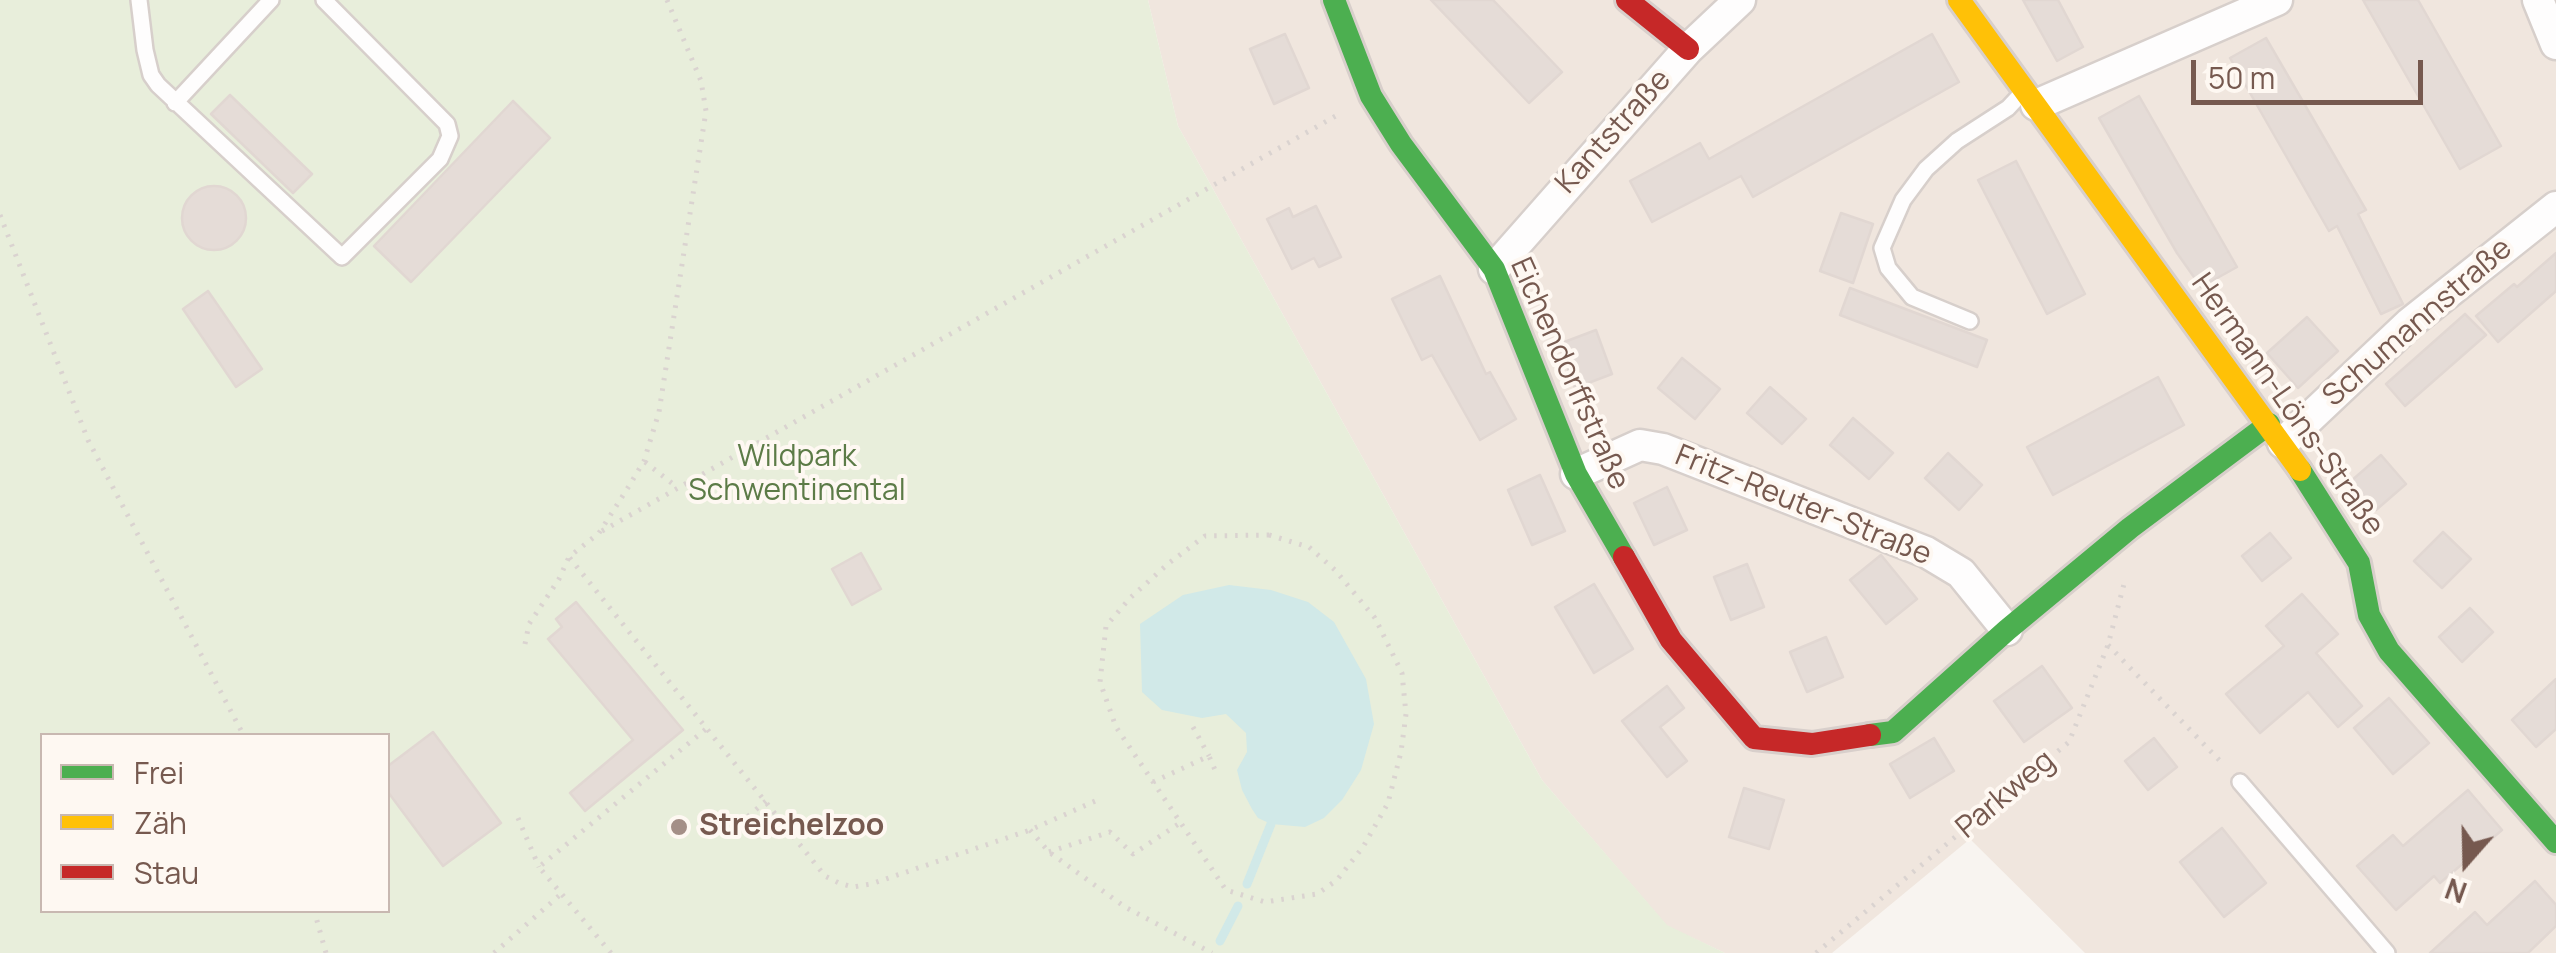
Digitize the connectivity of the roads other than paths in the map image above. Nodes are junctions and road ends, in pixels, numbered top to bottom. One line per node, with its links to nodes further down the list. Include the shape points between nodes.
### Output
1 (140, 0): 13 (lane, via 151,75)
2 (271, 0): 13 (lane)
3 (324, 0): 13 (lane, via 447,124 450,136 440,159 342,257)
4 (1334, 0): 15 (street, Eichendorffstraße, via 1371,96)
5 (1627, 0): 11 (street)
6 (1740, 0): 11 (street, Kantstraße)
7 (1960, 0): 12 (street, Hermann-Löns-Straße)
8 (2277, 0): 12 (street)
9 (2538, 0): 10 (street)
10 (2556, 44)
11 (1688, 49): 15 (street, Kantstraße)
12 (2030, 98): 16 (lane, via 1957,141 1926,169 1902,200 1882,248 1888,268 1912,297); 17 (street, Hermann-Löns-Straße)
13 (175, 103)
14 (2556, 207): 17 (street, Schumannstraße)
15 (1494, 269): 18 (street, Eichendorffstraße)
16 (1970, 321)
17 (2276, 433): 19 (street, Eichendorffstraße, via 2130,528); 21 (street, Hermann-Löns-Straße, via 2359,563 2369,615 2389,651)
18 (1576, 474): 19 (street, Fritz-Reuter-Straße, via 1640,445 1663,449 1926,552 1962,573); 19 (street, Eichendorffstraße, via 1671,640 1754,738 1812,744 1893,732)
19 (2007, 630)
20 (2240, 782): 22 (lane)
21 (2556, 842)
22 (2387, 953)

